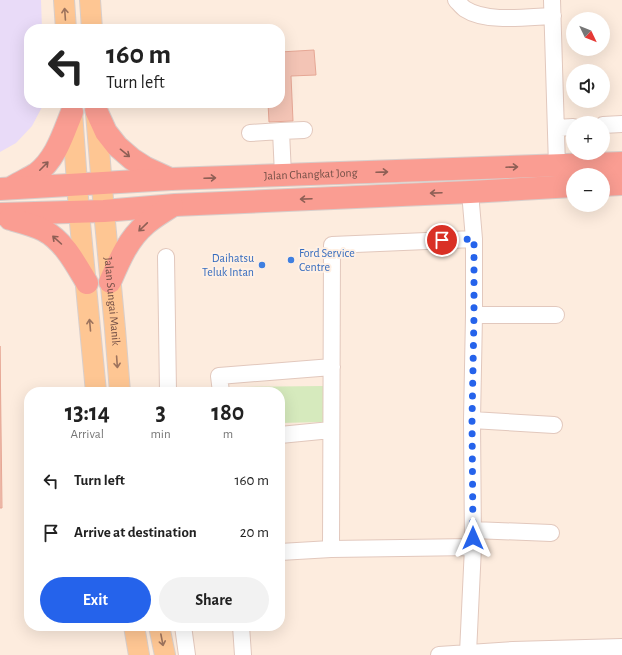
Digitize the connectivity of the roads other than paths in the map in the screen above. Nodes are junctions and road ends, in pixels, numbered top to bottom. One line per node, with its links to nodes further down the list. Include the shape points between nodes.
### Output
1 (64, 0): 6 (main road, one-way to 1)
2 (90, 0): 7 (main road)
3 (456, 0): 5 (street, via 464,9 478,15 503,18)
4 (552, 0): 5 (street)
5 (553, 16): 14 (street)
6 (66, 24)
7 (92, 24)
8 (72, 108): 23 (main road, Jalan Sungai Manik); 27 (highway, one-way to 8, via 36,174 48,162 56,151)
9 (96, 108): 22 (main road, Jalan Sungai Manik)
10 (97, 108): 21 (highway, one-way to 21, via 106,132 117,146 146,168)
11 (622, 124): 12 (street)
12 (610, 125)
13 (566, 127): 14 (street)
14 (556, 128): 19 (street)
15 (304, 130): 16 (street)
16 (282, 131): 17 (street); 20 (street)
17 (250, 133)
18 (622, 164): 19 (highway, Jalan Changkat Jong)
19 (557, 166): 20 (highway, Jalan Changkat Jong, one-way to 19)
20 (283, 175): 21 (highway, Jalan Changkat Jong, one-way to 20)
21 (171, 179): 22 (highway, Jalan Changkat Jong)
22 (102, 183): 23 (highway, Jalan Changkat Jong); 30 (main road, Jalan Sungai Manik)
23 (77, 184): 27 (highway, Jalan Changkat Jong); 31 (main road, Jalan Sungai Manik)
24 (622, 184): 25 (highway)
25 (610, 185)
26 (566, 186): 28 (highway, Jalan Changkat Jong)
27 (6, 188)
28 (470, 192): 29 (highway, Jalan Changkat Jong, one-way to 29); 33 (street)
29 (175, 205): 30 (highway, Jalan Changkat Jong); 35 (highway, one-way to 35, via 145,224 133,238 122,254)
30 (104, 211): 31 (highway, Jalan Changkat Jong); 35 (main road, Jalan Sungai Manik)
31 (79, 212): 32 (highway, Jalan Changkat Jong); 36 (main road, Jalan Sungai Manik)
32 (0, 215): 36 (highway, one-way to 32, via 74,260 53,236)
33 (474, 239): 37 (street); 39 (street, via 332,245)
34 (166, 258): 42 (street)
35 (110, 282): 41 (main road, Jalan Sungai Manik, one-way to 41)
36 (87, 283): 40 (main road, Jalan Sungai Manik, one-way to 36)
37 (474, 315): 38 (street); 44 (street)
38 (556, 315)
39 (332, 367): 43 (street, via 219,376); 46 (street)
40 (96, 387)
41 (120, 387)
42 (168, 387)
43 (220, 387)
44 (472, 420): 45 (street); 48 (street)
45 (554, 425)
46 (332, 430): 47 (street); 51 (street)
47 (285, 435)
48 (473, 530): 49 (street); 50 (street)
49 (551, 533)
50 (473, 546): 51 (street); 58 (street)
51 (331, 549): 52 (street)
52 (285, 552)
53 (135, 631): 60 (main road)
54 (160, 631): 61 (main road, one-way to 61)
55 (184, 631): 62 (street)
56 (241, 631): 63 (street)
57 (622, 647): 59 (street)
58 (468, 653): 59 (street); 64 (street)
59 (514, 653)
60 (139, 655)
61 (165, 655)
62 (187, 655)
63 (243, 655)
64 (444, 655)

